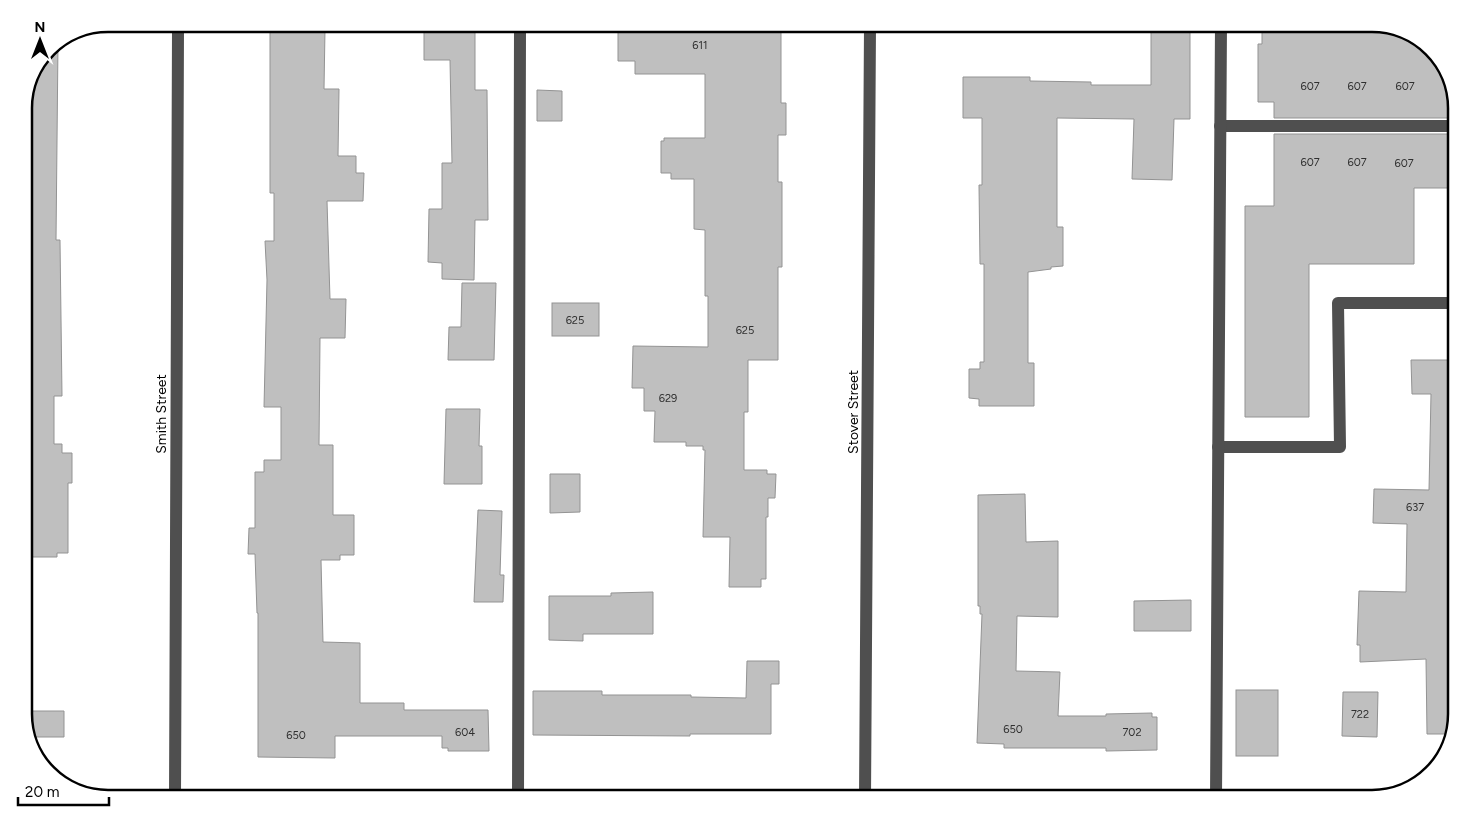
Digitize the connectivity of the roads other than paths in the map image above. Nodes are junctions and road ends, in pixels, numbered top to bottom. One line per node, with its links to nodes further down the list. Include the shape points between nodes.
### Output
1 (178, 32): 9 (street, Smith Street)
2 (520, 32): 10 (street)
3 (870, 32): 11 (street, Stover Street)
4 (1221, 32): 5 (street)
5 (1220, 126): 6 (street); 8 (street)
6 (1447, 126)
7 (1447, 303): 8 (street, via 1338,303 1340,447)
8 (1218, 447): 12 (street)
9 (175, 789)
10 (518, 789)
11 (866, 789)
12 (1216, 789)

